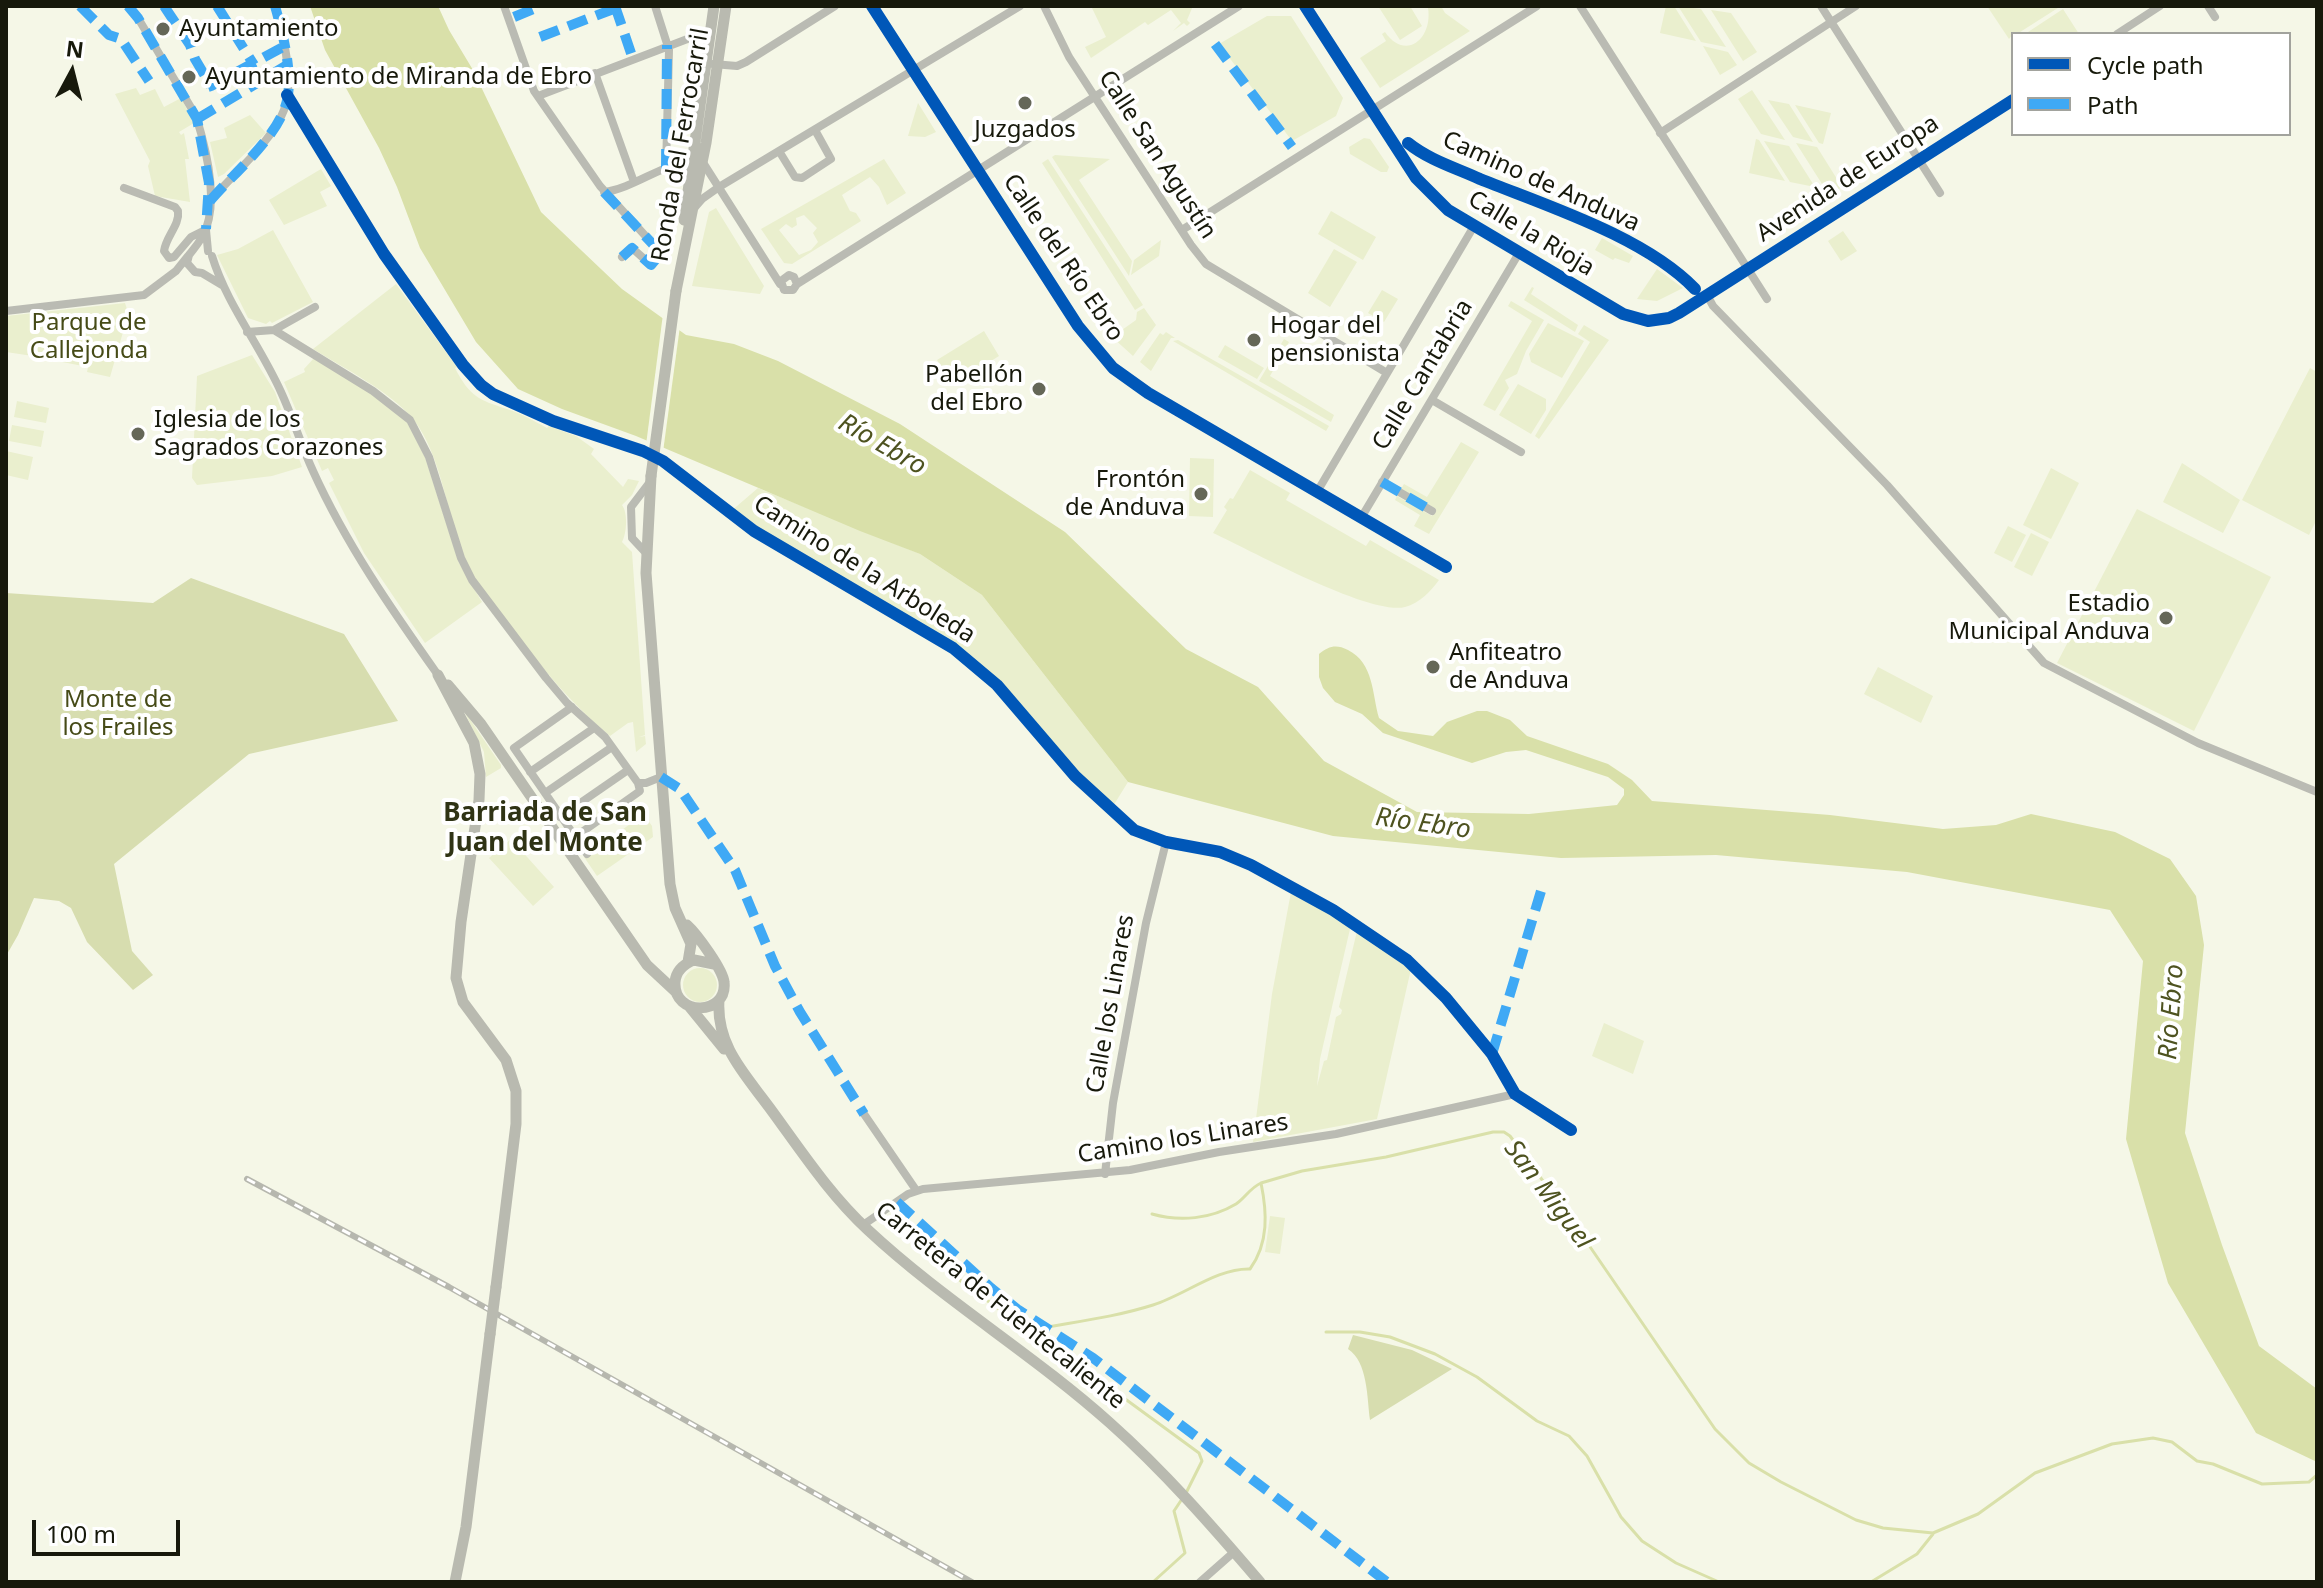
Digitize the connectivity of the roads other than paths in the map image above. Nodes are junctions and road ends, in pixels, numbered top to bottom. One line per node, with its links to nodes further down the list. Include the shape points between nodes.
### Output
1 (128, 6): 40 (street, via 187,99 201,134)
2 (275, 6): 27 (street, via 285,42)
3 (504, 6): 28 (street)
4 (655, 6): 23 (street)
5 (714, 6): 21 (main road, Ronda del Ferrocarril)
6 (726, 6): 24 (main road, Ronda del Ferrocarril)
7 (835, 6): 24 (street, via 746,62)
8 (872, 6): 25 (street, Calle del Río Ebro)
9 (1020, 6): 25 (street)
10 (1044, 6): 29 (street, Calle San Agustín)
11 (1239, 6): 29 (street)
12 (1305, 6): 31 (street, Calle la Rioja)
13 (1537, 6): 31 (street)
14 (1580, 6): 33 (street)
15 (1821, 6): 20 (street)
16 (1856, 6): 20 (street)
17 (2160, 6): 22 (street)
18 (2208, 6): 19 (street)
19 (2215, 17)
20 (1832, 22): 33 (street); 35 (street)
21 (711, 30): 23 (street); 24 (main road, Ronda del Ferrocarril)
22 (2120, 32)
23 (667, 45): 26 (street); 37 (street)
24 (712, 64): 36 (main road, Ronda del Ferrocarril)
25 (912, 70): 32 (street); 38 (street, Calle del Río Ebro)
26 (595, 73): 28 (street); 39 (street)
27 (287, 95): 41 (street, via 286,107 269,135); 93 (street, Camino de la Arboleda, via 384,254 481,385 553,421 663,461 754,531 953,648 997,685 1110,811 1134,830)
28 (538, 96): 44 (street)
29 (1095, 98): 38 (street); 50 (street, Calle San Agustín)
30 (2011, 101): 35 (street, Avenida de Europa)
31 (1373, 110): 48 (street, Calle la Rioja, via 1426,192); 50 (street)
32 (815, 130): 34 (street); 34 (street, via 831,159 812,173 796,179)
33 (1660, 133): 55 (street)
34 (779, 151): 42 (street)
35 (1920, 159): 45 (street); 55 (street, Avenida de Europa)
36 (697, 161): 37 (street); 42 (street); 47 (main road, Ronda del Ferrocarril); 59 (main road, Ronda del Ferrocarril)
37 (666, 169): 39 (street)
38 (978, 172): 42 (street, via 797,284 789,275 780,284); 71 (street, Calle del Río Ebro, via 1078,326 1113,368)
39 (634, 182): 44 (street)
40 (209, 183): 41 (street, via 217,189); 46 (street)
41 (223, 186): 46 (street)
42 (719, 187): 47 (street)
43 (124, 188): 49 (street, via 178,211 165,244 169,258)
44 (604, 192): 54 (street, via 661,255 651,265 632,248)
45 (1940, 193)
46 (210, 201): 49 (street)
47 (693, 211): 59 (main road, Ronda del Ferrocarril)
48 (1474, 226): 53 (street, Calle la Rioja); 66 (street, Calle Cantabria)
49 (206, 229): 51 (street); 52 (street)
50 (1182, 230): 66 (street, Calle San Agustín, via 1206,264)
51 (192, 252): 52 (street); 56 (street); 57 (street, via 187,263)
52 (210, 253): 57 (street, via 211,266); 58 (street)
53 (1519, 253): 60 (street, Calle la Rioja, via 1623,314 1643,320 1669,318); 67 (street, Calle Cantabria)
54 (622, 257)
55 (1748, 269): 60 (street, Avenida de Europa); 61 (street)
56 (176, 271): 57 (street); 63 (street, via 136,297)
57 (198, 272): 58 (street)
58 (222, 285): 65 (street)
59 (676, 291): 69 (main road, bridge)
60 (1707, 295): 87 (street, via 1887,485 2044,663 2198,743)
61 (1767, 299)
62 (315, 307): 64 (street)
63 (6, 311)
64 (274, 330): 65 (street); 80 (street, via 410,420 429,457 472,580)
65 (247, 332): 79 (street, via 277,384 313,472 348,538)
66 (1387, 373): 71 (street, Calle Cantabria)
67 (1432, 400): 68 (street); 70 (street, Calle Cantabria)
68 (1521, 452)
69 (651, 479): 73 (street); 75 (main road)
70 (1382, 482): 72 (street); 74 (street, Calle Cantabria)
71 (1317, 492): 74 (street, Calle del Río Ebro)
72 (1432, 511)
73 (631, 515): 75 (street); 76 (street)
74 (1361, 518): 78 (street, Calle del Río Ebro)
75 (647, 523): 76 (street); 77 (main road)
76 (631, 529): 77 (street)
77 (646, 553): 85 (main road)
78 (1446, 567)
79 (438, 675): 90 (main road, via 473,714); 110 (main road, bridge, via 474,743 480,774 456,978 463,1002 506,1060 516,1091 496,1287)
80 (572, 707): 81 (street); 84 (street, via 514,748)
81 (594, 728): 82 (street); 84 (street)
82 (612, 747): 83 (street); 88 (street)
83 (628, 770): 86 (street); 89 (street)
84 (530, 772): 88 (street)
85 (656, 779): 86 (street); 95 (main road)
86 (638, 783): 92 (street, via 640,791)
87 (2317, 792)
88 (545, 793): 89 (street)
89 (561, 814): 90 (street, via 553,810); 91 (street); 92 (street)
90 (543, 815): 91 (main road)
91 (552, 826): 97 (main road)
92 (575, 837): 94 (street)
93 (1166, 842): 103 (street, Camino de la Arboleda, via 1220,852 1251,865 1390,947 1446,998 1492,1054); 106 (street, Calle los Linares, via 1143,938)
94 (587, 854)
95 (679, 917): 96 (main road); 98 (main road, via 691,944)
96 (714, 964): 98 (main road, via 701,959); 100 (main road, via 725,984)
97 (647, 965): 98 (main road, via 663,972); 99 (main road)
98 (684, 966): 99 (main road, via 676,977)
99 (676, 992): 101 (main road)
100 (719, 1000): 101 (main road, via 705,1008); 102 (main road, via 719,1028)
101 (689, 1006): 102 (main road, Carretera de Fuentecaliente)
102 (728, 1052): 108 (main road, Carretera de Fuentecaliente, via 814,1169)
103 (1515, 1094): 105 (street, Camino de la Arboleda); 106 (street, Camino los Linares, via 1336,1134)
104 (864, 1114): 107 (street)
105 (1571, 1130)
106 (1105, 1174): 107 (street, Camino los Linares)
107 (916, 1190): 108 (street, Camino los Linares)
108 (863, 1225): 109 (main road, Carretera de Fuentecaliente, via 1107,1420)
109 (1234, 1552): 111 (street); 112 (main road, Carretera de Fuentecaliente)
110 (455, 1582)
111 (1200, 1582)
112 (1260, 1582)

